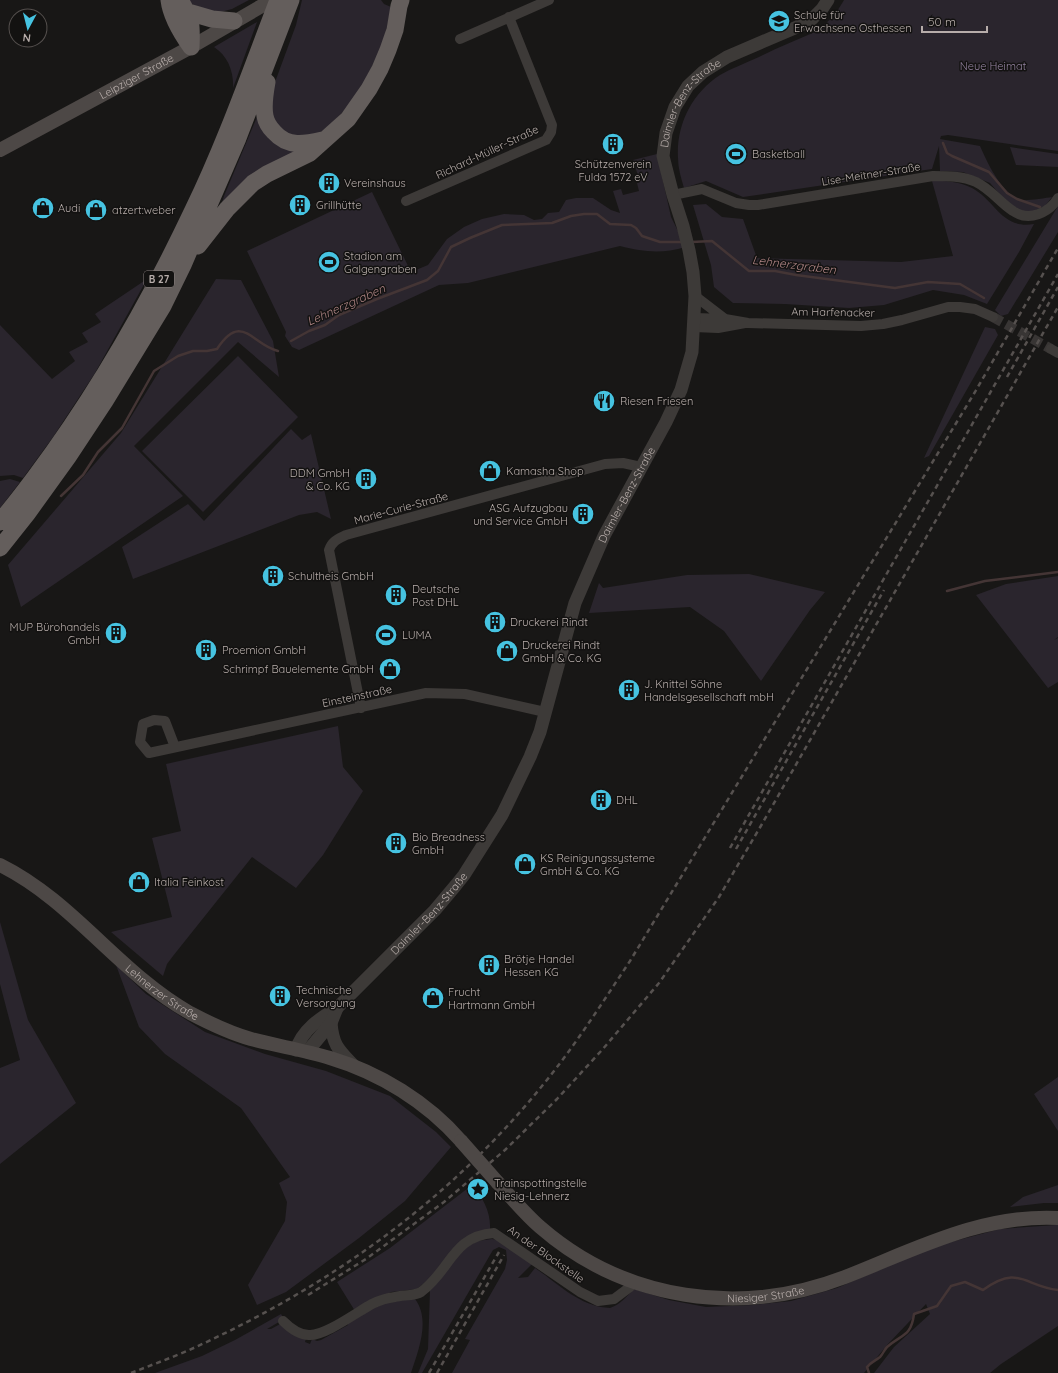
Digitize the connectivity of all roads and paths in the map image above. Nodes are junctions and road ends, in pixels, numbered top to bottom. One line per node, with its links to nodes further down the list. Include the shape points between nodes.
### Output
1 (169, 0): 12 (highway, via 181,32)
2 (272, 0): 10 (main road, Leipziger Straße)
3 (278, 0): 26 (highway, B 27, via 227,134 193,209 152,292)
4 (291, 0): 13 (highway, B 27)
5 (549, 0): 9 (street)
6 (828, 0): 16 (street, Daimler-Benz-Straße, via 812,18 727,57 703,72 688,86 675,106 666,133 663,156)
7 (399, 5): 14 (highway, via 388,50 369,89 348,119)
8 (184, 6): 10 (highway, via 212,20); 12 (highway, via 191,20)
9 (509, 17): 11 (street); 18 (street, Richard-Müller-Straße, via 552,125 551,132 546,140)
10 (230, 23): 12 (main road, Leipziger Straße)
11 (460, 39)
12 (191, 47): 15 (main road, Leipziger Straße)
13 (269, 61): 14 (highway, via 264,110 270,128 287,142 301,144); 19 (highway, B 27)
14 (323, 140): 19 (highway, via 310,153 253,183 227,209)
15 (0, 150)
16 (673, 195): 17 (street, Lise-Meitner-Straße, via 702,188 736,203 758,205 933,176 954,176 975,181 991,191 1013,212 1023,215 1034,216 1042,213 1054,205); 20 (street, Daimler-Benz-Straße, via 689,250)
17 (1058, 198)
18 (406, 201)
19 (183, 265): 26 (highway, B 27, via 163,306 105,400)
20 (695, 296): 22 (street); 23 (street, Daimler-Benz-Straße)
21 (989, 315): 24 (street, Am Harfenacker, via 960,306 883,324 861,326)
22 (725, 319): 23 (street, Am Harfenacker); 24 (street, Am Harfenacker)
23 (695, 322): 24 (street, Am Harfenacker, via 718,328); 25 (street, Daimler-Benz-Straße, via 692,352 681,390)
24 (748, 322)
25 (641, 467): 30 (street, Marie-Curie-Straße, via 624,463 605,464 346,535 336,540 329,550); 31 (street, Daimler-Benz-Straße, via 604,536 575,603)
26 (41, 482): 27 (highway, B 27)
27 (19, 510): 28 (highway, B 27); 29 (highway, B 27)
28 (0, 522)
29 (0, 548)
30 (361, 708): 31 (street, Einsteinstraße, via 426,694 450,693 482,697); 32 (street, Einsteinstraße)
31 (546, 712): 34 (street, Daimler-Benz-Straße, via 530,756 502,814 464,875 435,910)
32 (175, 747)
33 (0, 865): 36 (main road, Lehnerzer Straße, via 26,879 53,900 169,1000 232,1033)
34 (337, 1008): 35 (street, Daimler-Benz-Straße); 36 (street, Daimler-Benz-Straße, via 323,1016 300,1038)
35 (331, 1023): 36 (street, Daimler-Benz-Straße); 37 (street, via 334,1041)
36 (302, 1051): 37 (main road, Lehnerzer Straße)
37 (354, 1066): 38 (main road, Lehnerzer Straße, via 386,1081 421,1104)
38 (461, 1141): 40 (main road, Niesiger Straße, bridge, via 525,1212 556,1239 606,1270)
39 (1058, 1218): 40 (main road, Niesiger Straße, via 1014,1220 963,1230 816,1287 773,1296 735,1299 700,1297)
40 (634, 1282): 41 (street, An der Blockstelle, via 614,1299 598,1301 580,1292 494,1233 484,1234 464,1242 420,1293 392,1297 373,1304 310,1336 292,1330)
41 (283, 1321)

